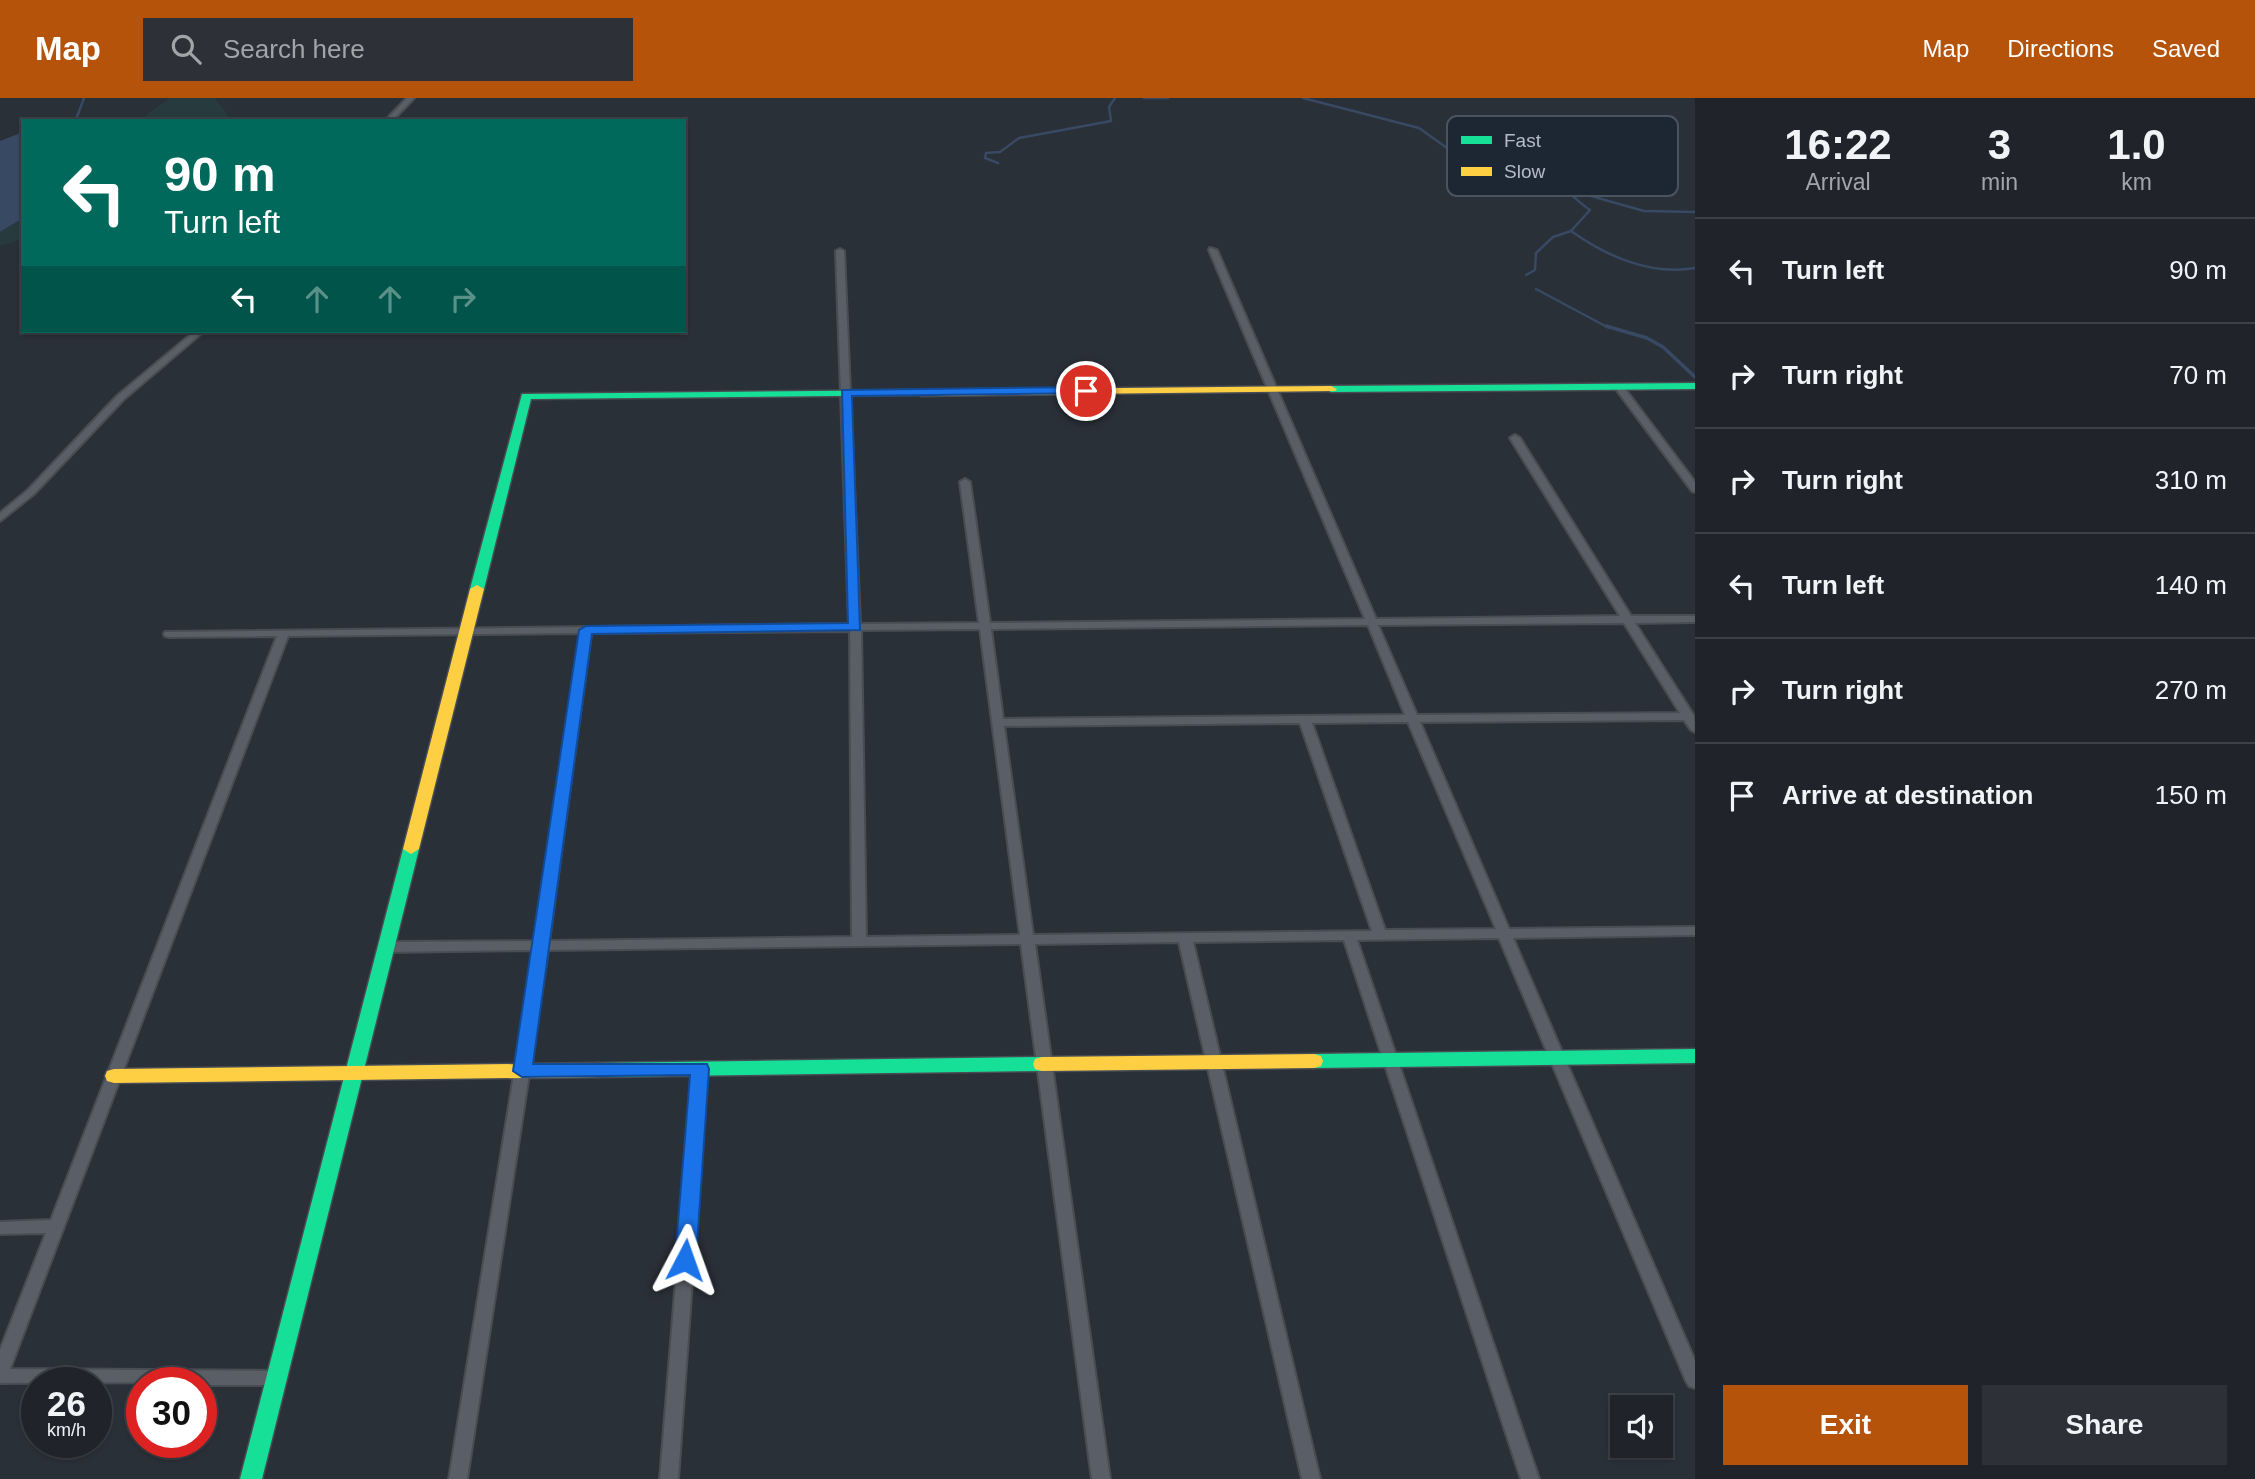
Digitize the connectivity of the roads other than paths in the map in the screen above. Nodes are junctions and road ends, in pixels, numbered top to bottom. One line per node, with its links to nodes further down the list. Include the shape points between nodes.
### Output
1 (411, 98): 2 (street)
2 (390, 119)
3 (1213, 250): 8 (street)
4 (840, 251): 9 (street)
5 (198, 333): 13 (street, via 120,398)
6 (1695, 386): 7 (street)
7 (1619, 387): 8 (street); 12 (street)
8 (1273, 389): 9 (street); 16 (street)
9 (846, 393): 18 (street); 20 (street, via 526,396)
10 (1515, 438): 15 (street)
11 (965, 482): 17 (street)
12 (1695, 489)
13 (0, 519)
14 (1695, 619): 15 (street)
15 (1628, 620): 16 (street); 23 (street)
16 (1372, 622): 17 (street); 24 (street)
17 (985, 626): 18 (street); 26 (street)
18 (855, 627): 19 (street); 34 (street)
19 (586, 630): 20 (street); 35 (street)
20 (466, 631): 21 (street); 36 (street)
21 (284, 633): 22 (street); 45 (street)
22 (169, 634)
23 (1688, 716): 24 (street); 27 (street)
24 (1413, 719): 25 (street); 29 (street)
25 (1305, 720): 26 (street); 31 (street)
26 (998, 723): 33 (street)
27 (1695, 728)
28 (1695, 931): 29 (street)
29 (1504, 933): 31 (street); 38 (street)
30 (1349, 935): 31 (street); 32 (street); 39 (street)
31 (1380, 935)
32 (1185, 937): 33 (street); 40 (street)
33 (1027, 939): 34 (street); 41 (street)
34 (859, 941): 35 (street)
35 (542, 945): 36 (street); 43 (street)
36 (386, 947): 44 (street)
37 (1695, 1056): 38 (street)
38 (1557, 1057): 39 (street); 50 (street)
39 (1391, 1059): 40 (street); 56 (street)
40 (1214, 1062): 41 (street); 55 (street)
41 (1044, 1064): 42 (street); 54 (street)
42 (700, 1069): 43 (street); 53 (street)
43 (522, 1071): 44 (street); 52 (street)
44 (354, 1073): 45 (street); 49 (street)
45 (114, 1076): 46 (street)
46 (56, 1226): 47 (street); 48 (street)
47 (0, 1228)
48 (0, 1374): 49 (street)
49 (276, 1378): 51 (street)
50 (1695, 1381)
51 (251, 1479)
52 (458, 1479)
53 (668, 1479)
54 (1101, 1479)
55 (1311, 1479)
56 (1530, 1479)

